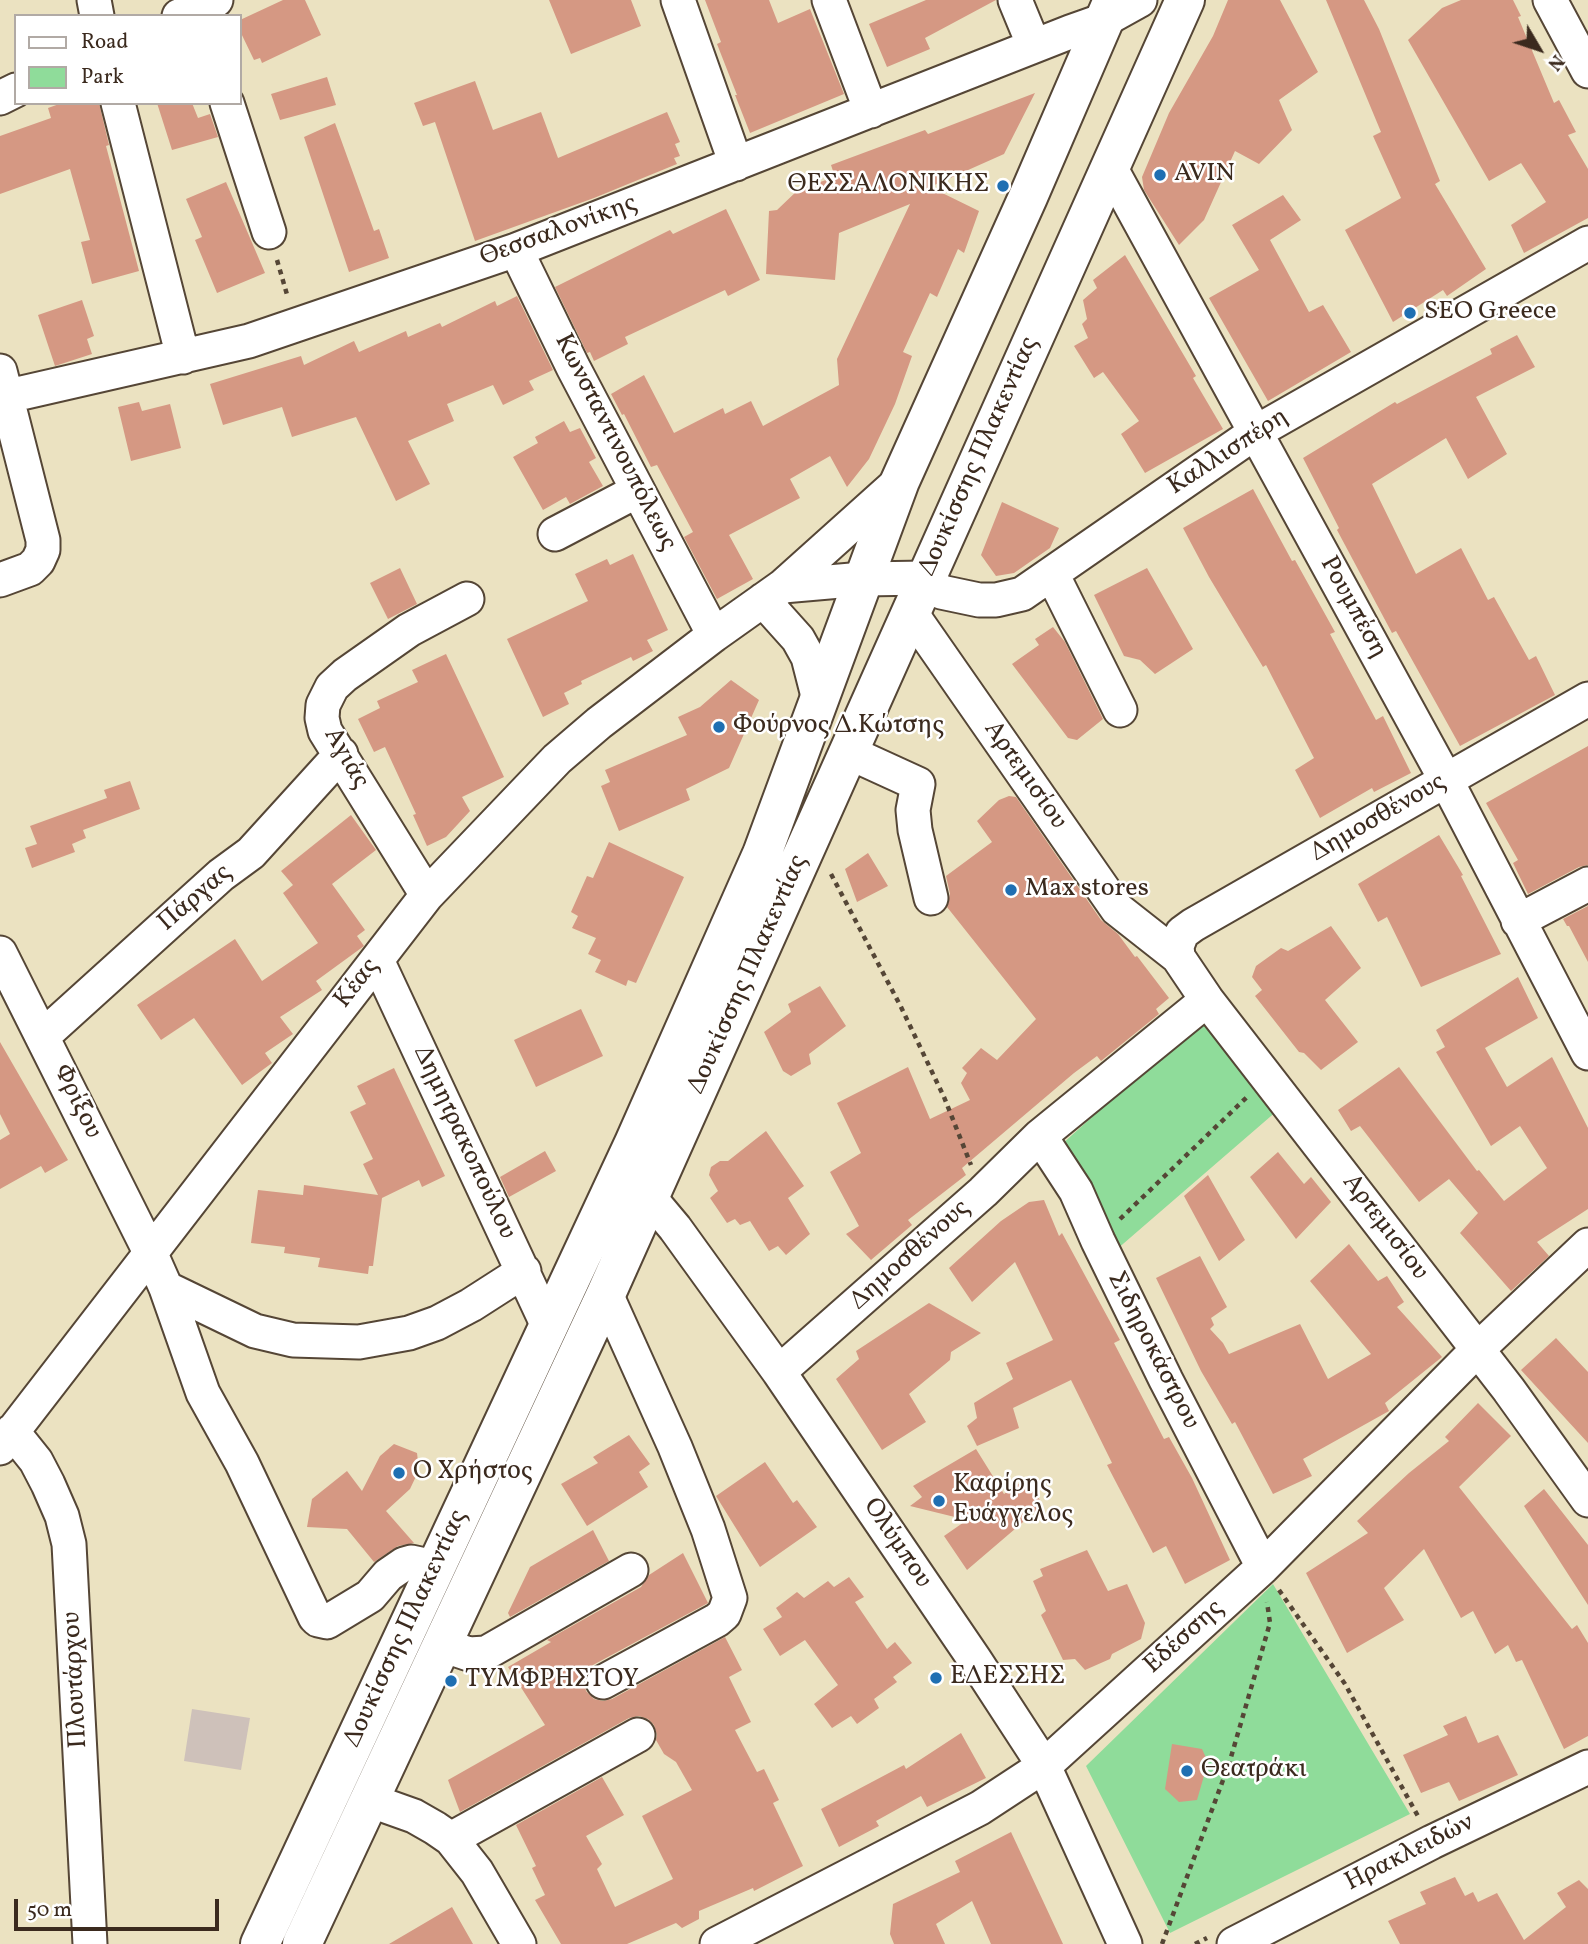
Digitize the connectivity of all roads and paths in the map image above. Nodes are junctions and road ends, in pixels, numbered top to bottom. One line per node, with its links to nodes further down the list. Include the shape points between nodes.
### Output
1 (678, 0): 13 (street)
2 (830, 0): 12 (street)
3 (1015, 0): 8 (street)
4 (1140, 0): 7 (street, Θεσσαλονίκης)
5 (1185, 0): 14 (main road, Δουκίσσης Πλακεντίας)
6 (1550, 0): 9 (street)
7 (1109, 10): 8 (street, Θεσσαλονίκης); 22 (main road, Δουκίσσης Πλακεντίας)
8 (1034, 46): 12 (street, Θεσσαλονίκης)
9 (1588, 71)
10 (119, 105): 19 (street)
11 (229, 105): 15 (street)
12 (871, 111): 13 (street, Θεσσαλονίκης)
13 (736, 164): 17 (street, Θεσσαλονίκης)
14 (1110, 167): 21 (street, Ρουμπέση); 26 (main road, Δουκίσσης Πλακεντίας)
15 (269, 232): 18 (path)
16 (1588, 243): 21 (street, Καλλισπέρη)
17 (516, 250): 18 (street, Θεσσαλονίκης); 23 (street, Κωνσταντινουπόλεως)
18 (296, 324): 19 (street, Θεσσαλονίκης)
19 (183, 357): 20 (street, Θεσσαλονίκης)
20 (2, 389): 27 (street, via 43,550 30,569)
21 (1256, 432): 25 (street, Καλλισπέρη); 38 (street, Ρουμπέση)
22 (900, 481): 28 (main road, Δουκίσσης Πλακεντίας); 29 (street, Κέας)
23 (637, 491): 24 (street); 32 (street, Κωνσταντινουπόλεως)
24 (555, 534)
25 (1052, 574): 26 (street, Καλλισπέρη, via 1022,594 996,600 941,592); 35 (street)
26 (926, 578): 28 (street); 31 (main road, Δουκίσσης Πλακεντίας)
27 (0, 579)
28 (863, 579): 29 (street); 33 (main road, Δουκίσσης Πλακεντίας)
29 (773, 593): 32 (street, Κέας); 33 (street, via 808,657)
30 (467, 599): 37 (street, Αγιάς, via 409,630 331,687 322,718)
31 (911, 613): 36 (main road, Δουκίσσης Πλακεντίας); 44 (street, Αρτεμισίου, via 1117,909)
32 (714, 635): 41 (street, Κέας, via 557,759)
33 (819, 699): 52 (main road, Δουκίσσης Πλακεντίας)
34 (1588, 699): 38 (street, Δημοσθένους)
35 (1120, 710)
36 (848, 752): 39 (main road, Δουκίσσης Πλακεντίας); 42 (street, via 918,784 915,830)
37 (341, 754): 41 (street, Αγιάς); 48 (street, Πάργας, via 250,853)
38 (1446, 780): 43 (street, Ρουμπέση); 44 (street, Δημοσθένους, via 1193,925 1182,933)
39 (795, 872): 52 (main road, Δουκίσσης Πλακεντίας); 53 (path, via 831,874 901,1007)
40 (1588, 884): 43 (street)
41 (427, 895): 46 (street, Κέας)
42 (931, 898)
43 (1518, 921): 49 (street, Ρουμπέση)
44 (1178, 951): 47 (street, Αρτεμισίου)
45 (0, 953): 48 (street, Φρίξου)
46 (377, 960): 56 (street, Κέας); 57 (street, Δημητρακοπούλου)
47 (1207, 1000): 50 (street, Αρτεμισίου); 51 (street, Δημοσθένους)
48 (43, 1036): 56 (street, Φρίξου)
49 (1588, 1053)
50 (1268, 1076): 54 (path); 61 (street, Αρτεμισίου)
51 (1040, 1136): 53 (street, Δημοσθένους); 54 (street, Σιδηροκάστρου, via 1067,1174)
52 (634, 1188): 59 (main road, Δουκίσσης Πλακεντίας); 60 (main road, Δουκίσσης Πλακεντίας); 62 (street, Ολύμπου)
53 (983, 1192): 62 (street, Δημοσθένους)
54 (1098, 1241): 65 (street, Σιδηροκάστρου)
55 (1588, 1245): 61 (street, Εδέσσης)
56 (150, 1252): 58 (street, Φρίξου); 63 (street, Κέας)
57 (524, 1271): 58 (street, via 437,1323 359,1342 293,1340 255,1331); 60 (street, Δημητρακοπούλου)
58 (166, 1288): 67 (street, Φρίξου, via 203,1393 318,1620 327,1622 370,1596 404,1564 425,1565 434,1571)
59 (606, 1294): 68 (main road, Δουκίσσης Πλακεντίας); 69 (street, via 675,1447 730,1598 717,1620)
60 (548, 1326): 67 (main road, Δουκίσσης Πλακεντίας)
61 (1477, 1350): 64 (street, Αρτεμισίου); 65 (street, Εδέσσης)
62 (779, 1373): 71 (street, Ολύμπου)
63 (6, 1439): 76 (street, Πλουτάρχου, via 36,1461 62,1516 69,1544)
64 (1588, 1500)
65 (1263, 1567): 71 (street, Εδέσσης); 75 (path, via 1345,1684); 82 (path, via 1270,1623 1229,1764)
66 (631, 1570): 68 (street, via 486,1653 469,1654)
67 (431, 1579): 77 (main road, Δουκίσσης Πλακεντίας)
68 (442, 1645): 73 (main road, Δουκίσσης Πλακεντίας)
69 (603, 1682)
70 (638, 1735): 74 (street)
71 (1044, 1766): 80 (street, Εδέσσης, via 980,1808); 81 (street, Ολύμπου)
72 (1588, 1767): 75 (street, Ηρακλειδών)
73 (369, 1800): 74 (street, via 414,1816); 78 (main road, Δουκίσσης Πλακεντίας)
74 (450, 1839): 79 (street, via 477,1872)
75 (1432, 1842): 83 (street, Ηρακλειδών)
76 (90, 1944)
77 (260, 1944)
78 (302, 1944)
79 (519, 1944)
80 (717, 1944)
81 (1125, 1944)
82 (1162, 1944)
83 (1234, 1944)

